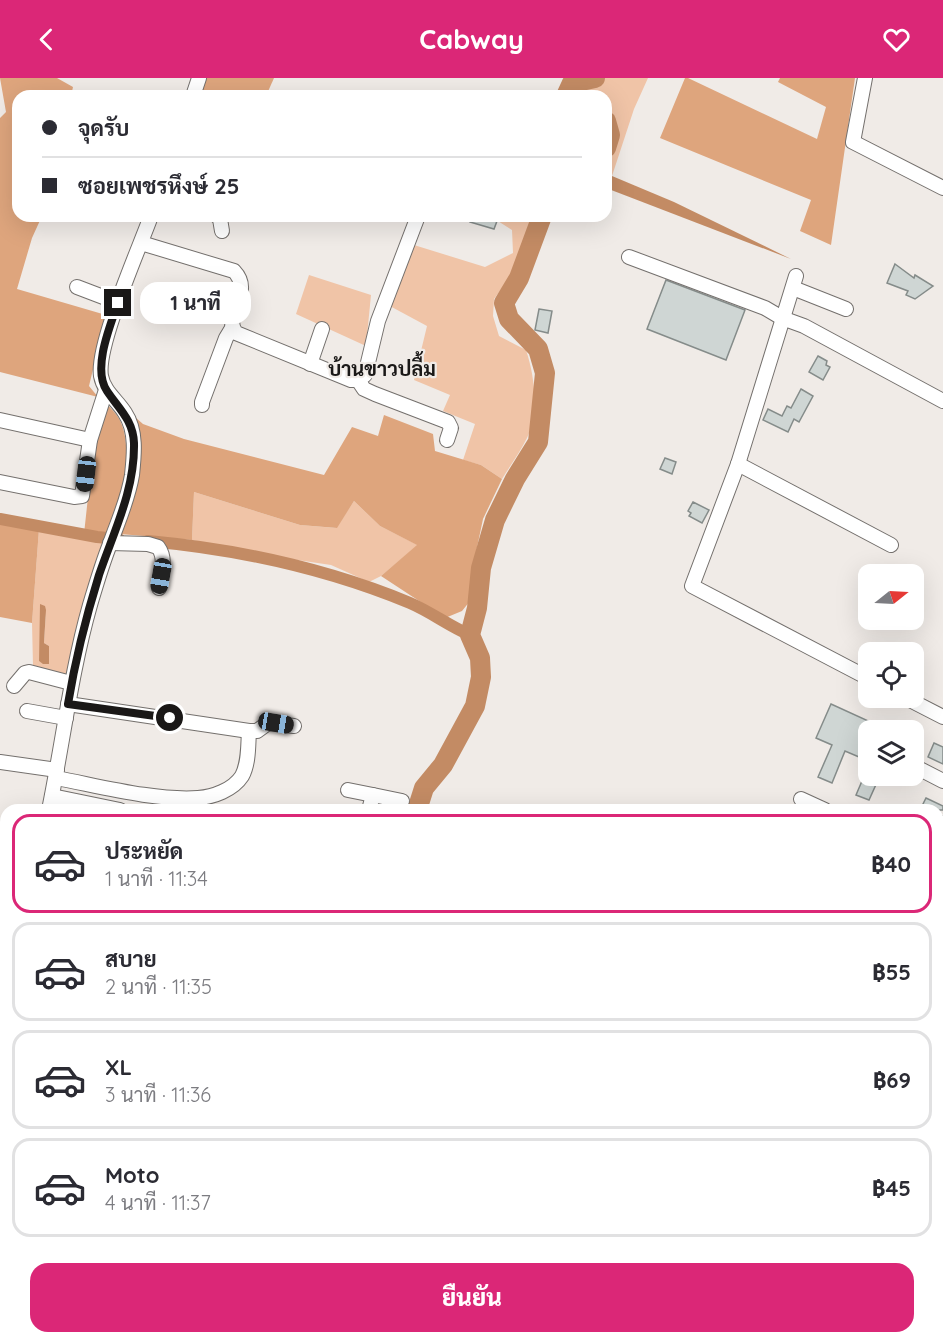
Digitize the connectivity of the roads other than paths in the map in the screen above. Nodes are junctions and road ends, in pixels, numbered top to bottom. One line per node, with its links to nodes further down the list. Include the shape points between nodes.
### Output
1 (865, 78): 2 (street, via 853,142)
2 (943, 188)
3 (149, 222): 7 (street)
4 (220, 222): 6 (street)
5 (416, 222): 16 (street, via 378,321 365,375)
6 (222, 231)
7 (141, 243): 10 (street); 13 (street, via 234,271 240,277 241,291)
8 (629, 257): 12 (street)
9 (77, 287): 10 (street)
10 (118, 303): 17 (street, via 102,358 100,373)
11 (846, 309): 12 (street, via 794,282)
12 (782, 318): 18 (street); 23 (street)
13 (232, 328): 15 (street); 19 (street)
14 (322, 329): 15 (street)
15 (310, 364): 16 (street)
16 (358, 380): 22 (street, via 375,394 448,422 451,428)
17 (106, 390): 21 (street); 25 (street, via 126,414 134,441 127,499)
18 (943, 401)
19 (202, 405)
20 (0, 420): 21 (street)
21 (90, 440): 24 (street, via 84,491 79,498)
22 (447, 440)
23 (738, 464): 26 (street); 28 (street, via 692,586)
24 (0, 482)
25 (110, 543): 27 (street, via 158,547 163,564); 29 (street)
26 (891, 545)
27 (159, 588)
28 (858, 673)
29 (71, 683): 30 (street, via 29,672); 33 (street)
30 (14, 686)
31 (924, 707): 34 (street)
32 (27, 711): 33 (street)
33 (67, 711): 36 (street); 39 (street)
34 (943, 717)
35 (294, 726): 36 (street, via 268,723 257,731)
36 (249, 730): 39 (street, via 242,776 231,788 211,796 176,797)
37 (0, 762): 39 (street)
38 (924, 771): 40 (street)
39 (57, 774): 45 (street)
40 (943, 781)
41 (348, 790): 42 (street)
42 (373, 795): 44 (street); 46 (street)
43 (801, 799): 47 (street)
44 (402, 801)
45 (50, 803)
46 (371, 804)
47 (812, 804)

